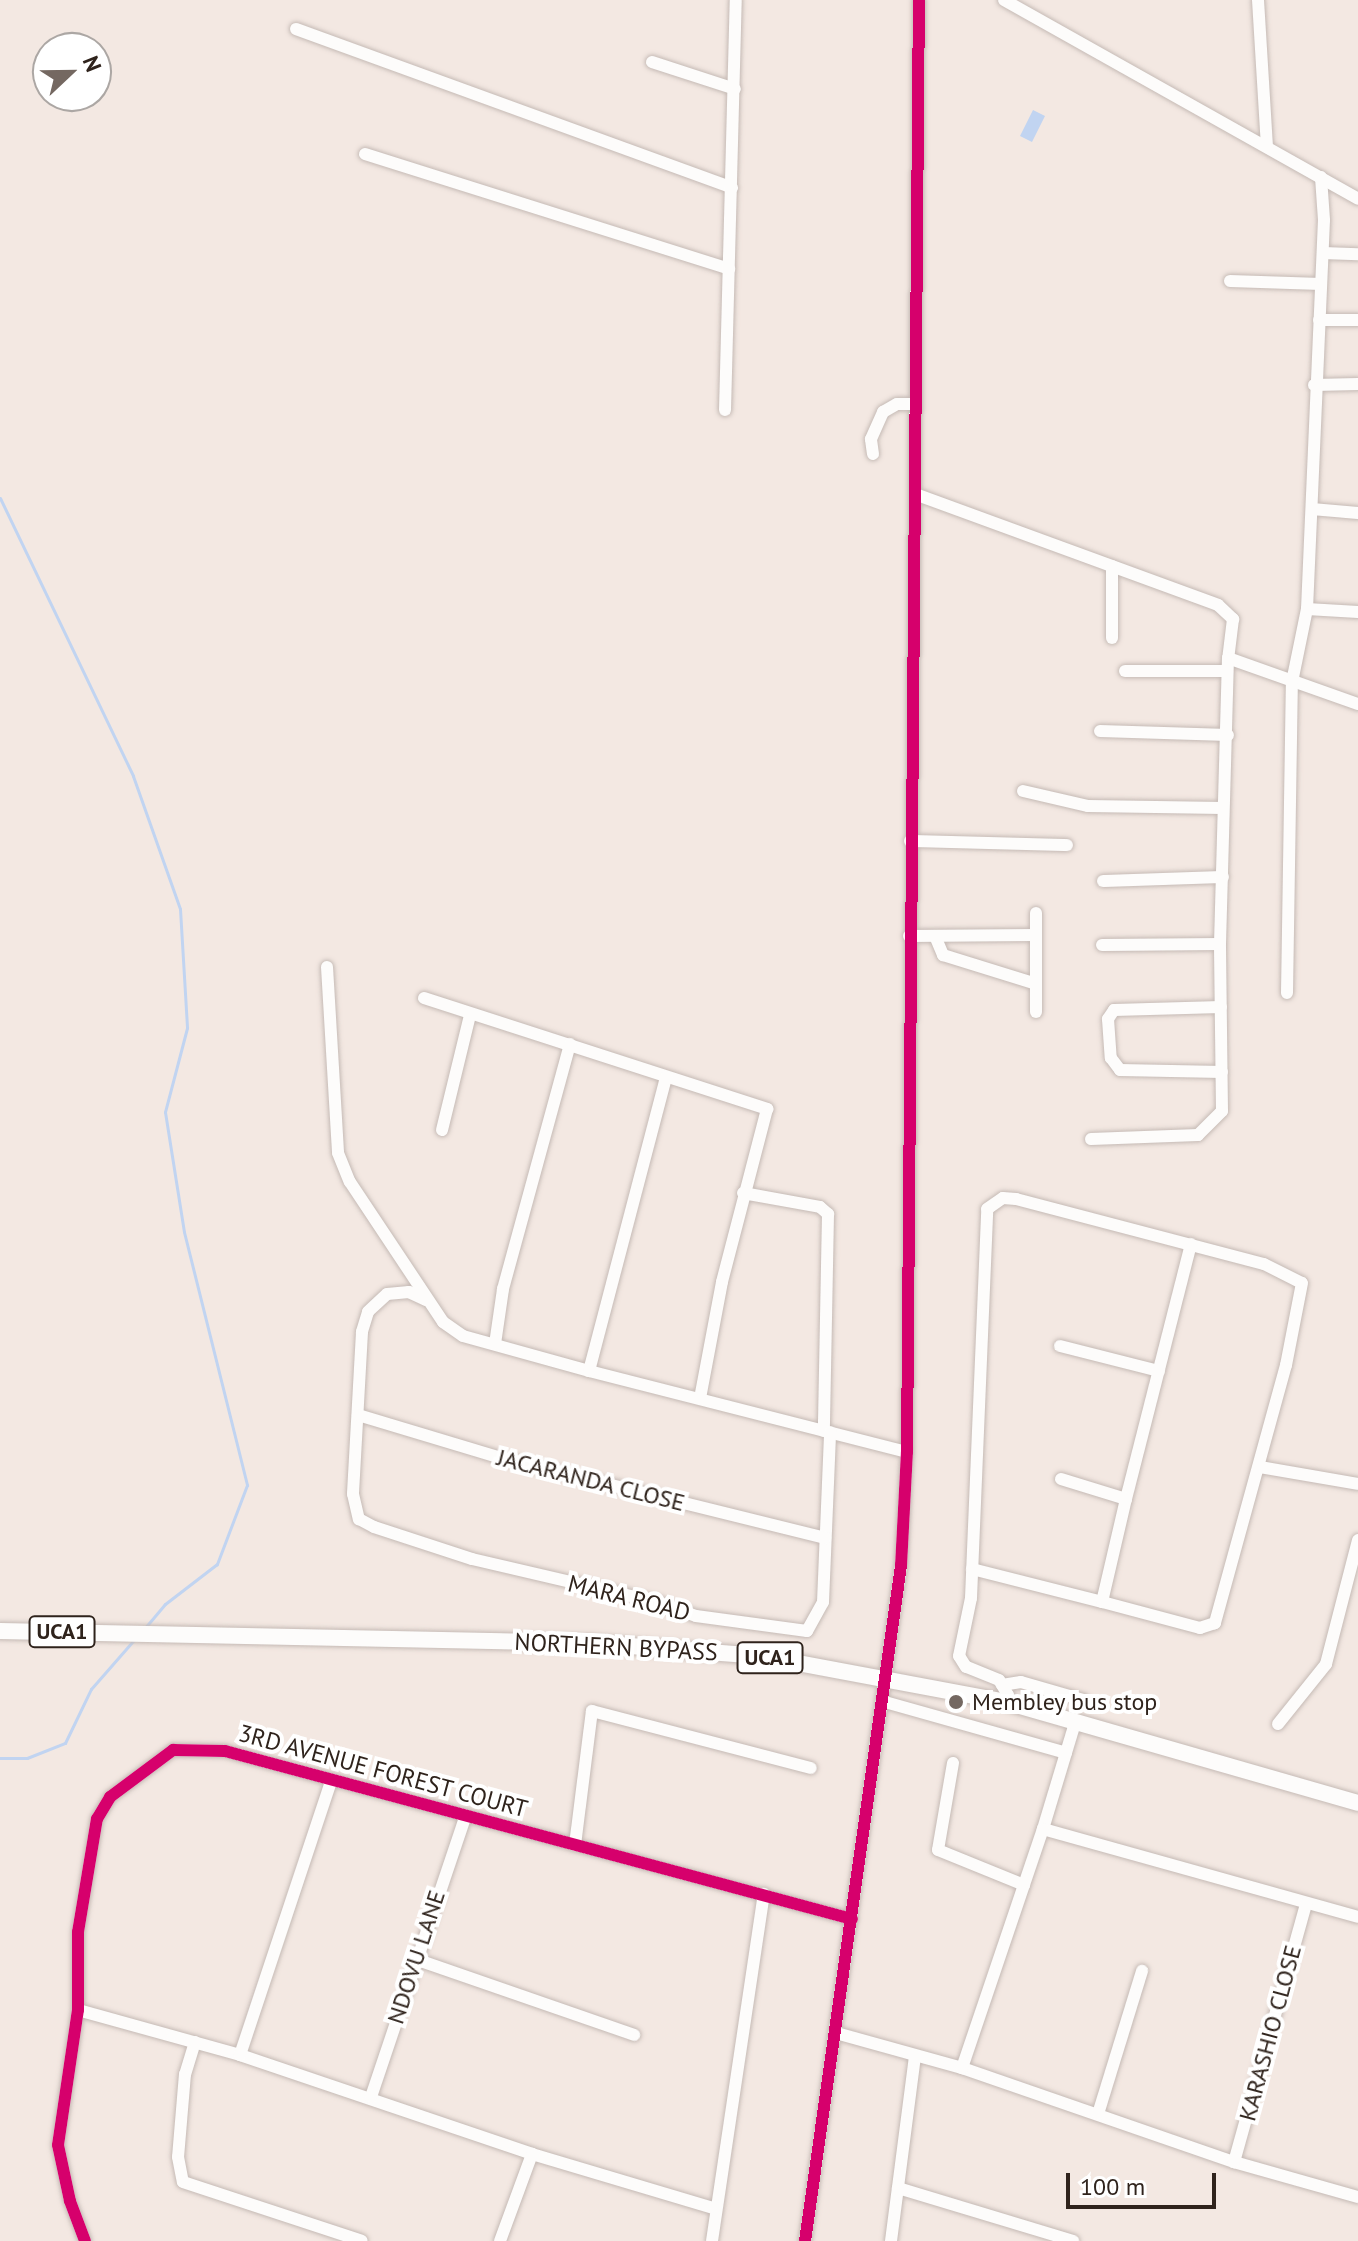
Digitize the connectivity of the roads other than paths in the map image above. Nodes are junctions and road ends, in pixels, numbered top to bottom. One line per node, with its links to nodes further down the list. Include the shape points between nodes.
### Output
1 (736, 0): 7 (street)
2 (919, 0): 22 (street)
3 (1004, 0): 8 (street)
4 (1258, 0): 8 (street)
5 (296, 29): 11 (street)
6 (652, 62): 7 (street)
7 (735, 89): 11 (street)
8 (1267, 146): 10 (street)
9 (365, 154): 15 (street)
10 (1321, 177): 12 (street); 13 (street)
11 (732, 188): 15 (street)
12 (1358, 199)
13 (1323, 253): 14 (street); 17 (street)
14 (1358, 254)
15 (729, 269): 23 (street)
16 (1230, 281): 17 (street)
17 (1321, 284): 18 (street)
18 (1319, 320): 19 (street); 21 (street)
19 (1358, 320)
20 (1358, 384): 21 (street)
21 (1314, 385): 26 (street)
22 (915, 404): 24 (street, via 897,404 883,412 871,439); 25 (street)
23 (725, 410)
24 (873, 454)
25 (915, 494): 28 (street); 40 (street)
26 (1312, 509): 27 (street); 29 (street)
27 (1358, 513)
28 (1112, 566): 31 (street); 32 (street, via 1227,611 1233,619)
29 (1307, 609): 30 (street); 34 (street)
30 (1358, 612)
31 (1112, 638)
32 (1227, 665): 33 (street); 34 (street); 37 (street)
33 (1125, 671)
34 (1292, 682): 35 (street); 52 (street)
35 (1358, 704)
36 (1100, 731): 37 (street)
37 (1228, 735): 39 (street)
38 (1023, 791): 39 (street, via 1088,806)
39 (1223, 808): 42 (street)
40 (910, 841): 41 (street); 46 (street)
41 (1067, 845)
42 (1223, 877): 43 (street); 48 (street)
43 (1103, 881)
44 (1036, 913): 45 (street)
45 (1035, 935): 47 (street); 51 (street)
46 (909, 936): 47 (street); 72 (street)
47 (935, 936): 51 (street, via 943,955)
48 (1220, 944): 49 (street); 54 (street)
49 (1102, 945)
50 (327, 967): 64 (street, via 338,1153 350,1182)
51 (1036, 984): 55 (street)
52 (1287, 993)
53 (424, 998): 56 (street)
54 (1221, 1007): 58 (street); 58 (street, via 1114,1010 1108,1019 1111,1058 1120,1070)
55 (1036, 1012)
56 (470, 1015): 57 (street); 60 (street)
57 (570, 1044): 59 (street); 65 (street, via 503,1289)
58 (1222, 1072): 61 (street, via 1222,1111 1198,1135)
59 (666, 1077): 62 (street, via 767,1109); 67 (street)
60 (442, 1130)
61 (1091, 1139)
62 (743, 1193): 69 (street); 71 (street, MARA ROAD, via 820,1207 828,1214)
63 (1191, 1244): 68 (street); 73 (street, via 1264,1264 1302,1283); 79 (street, via 1016,1199 1003,1198 987,1209)
64 (426, 1300): 65 (street, via 451,1329); 70 (street, via 391,1293 368,1312)
65 (495, 1344): 67 (street)
66 (1060, 1346): 68 (street)
67 (589, 1371): 69 (street)
68 (1159, 1371): 76 (street)
69 (700, 1398): 71 (street)
70 (358, 1415): 77 (street, JACARANDA CLOSE, via 498,1457); 77 (street, MARA ROAD, via 353,1487 359,1519 472,1559 696,1616 807,1631 823,1602)
71 (827, 1432): 72 (street); 77 (street, MARA ROAD)
72 (907, 1452): 83 (street)
73 (1260, 1467): 75 (street); 81 (street, via 1215,1623 1200,1628)
74 (1061, 1479): 76 (street)
75 (1358, 1484)
76 (1126, 1499): 81 (street)
77 (825, 1538)
78 (1358, 1540): 80 (street)
79 (972, 1569): 81 (street); 84 (street, via 960,1661)
80 (1354, 1579): 89 (street, via 1326,1664)
81 (1102, 1602)
82 (0, 1631): 83 (main road, NORTHERN BYPASS / UCA1, via 679,1648)
83 (889, 1676): 86 (street); 87 (main road, NORTHERN BYPASS / UCA1)
84 (1002, 1685): 85 (street, via 1021,1682); 87 (street)
85 (1083, 1700)
86 (885, 1702): 90 (street); 102 (street)
87 (1006, 1702): 88 (main road, NORTHERN BYPASS / UCA1)
88 (1075, 1723): 90 (street); 94 (main road, NORTHERN BYPASS / UCA1)
89 (1278, 1724)
90 (1066, 1753): 96 (street)
91 (953, 1763): 98 (street, via 938,1850)
92 (811, 1768): 97 (street, via 592,1711)
93 (331, 1781): 95 (street, 3RD AVENUE FOREST COURT); 105 (street, 3RD AVENUE FOREST COURT, via 225,1751 188,1747 173,1750 110,1797 97,1819 78,1932); 109 (street)
94 (1358, 1803)
95 (465, 1817): 97 (street, 3RD AVENUE FOREST COURT); 103 (street, NDOVU LANE)
96 (1043, 1829): 98 (street); 100 (street)
97 (575, 1845): 99 (street, 3RD AVENUE FOREST COURT)
98 (1024, 1885): 111 (street)
99 (764, 1894): 102 (street, 3RD AVENUE FOREST COURT); 118 (street)
100 (1306, 1904): 101 (street); 115 (street, KARASHIO CLOSE)
101 (1358, 1917)
102 (852, 1919): 106 (street)
103 (415, 1959): 107 (street); 112 (street, NDOVU LANE)
104 (1142, 1971): 113 (street)
105 (78, 2010): 108 (street); 119 (street, 3RD AVENUE FOREST COURT, via 58,2157)
106 (836, 2033): 110 (street); 123 (street)
107 (634, 2035)
108 (195, 2042): 109 (street); 120 (street, via 185,2074 178,2157 183,2182)
109 (240, 2055): 112 (street)
110 (915, 2057): 111 (street); 116 (street)
111 (962, 2068): 113 (street)
112 (371, 2097): 114 (street)
113 (1098, 2114): 115 (street)
114 (532, 2154): 118 (street); 121 (street)
115 (1234, 2162): 117 (street)
116 (898, 2188): 124 (street); 125 (street)
117 (1358, 2197)
118 (713, 2208): 122 (street)
119 (85, 2241)
120 (362, 2241)
121 (500, 2241)
122 (712, 2241)
123 (805, 2241)
124 (891, 2241)
125 (1073, 2241)

